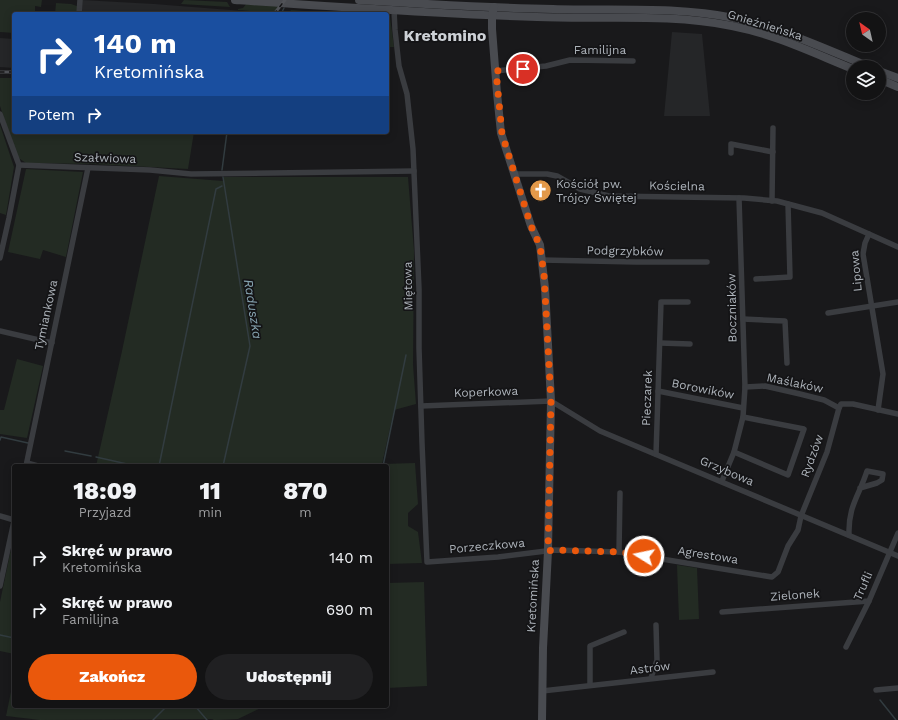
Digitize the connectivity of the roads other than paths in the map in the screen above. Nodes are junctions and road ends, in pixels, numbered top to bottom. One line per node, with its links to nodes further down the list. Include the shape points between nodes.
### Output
1 (80, 0): 6 (street)
2 (235, 0): 5 (main road, Gnieźnieńska)
3 (360, 0): 4 (main road, Gnieźnieńska)
4 (494, 8): 5 (main road, Gnieźnieńska); 7 (main road, Gnieźnieńska, via 671,11 715,15 772,28); 9 (main road, Gnieźnieńska, via 552,18 709,22 767,35); 10 (main road, Kretomińska)
5 (394, 10): 21 (street, Miętowa, via 399,66 408,101)
6 (79, 12)
7 (852, 60)
8 (633, 61): 10 (street, Familijna, via 570,60 546,66)
9 (846, 66)
10 (496, 71): 22 (main road, Kretomińska, via 501,129)
11 (886, 73): 12 (main road)
12 (898, 78)
13 (886, 82): 14 (main road)
14 (898, 87)
15 (0, 114): 19 (street)
16 (773, 128): 17 (street)
17 (773, 152): 18 (street, via 731,144); 24 (street)
18 (730, 153)
19 (19, 165): 20 (street, Szałwiowa); 28 (street)
20 (88, 168): 21 (street, Szałwiowa, via 191,174); 38 (street, Tymiankowa)
21 (414, 171): 45 (street, Miętowa)
22 (514, 174): 23 (street, Kościelna, via 558,176 580,189 609,196); 29 (main road, Kretomińska, via 540,246)
23 (739, 198): 24 (street, Kościelna); 36 (street, Boczniaków)
24 (772, 201): 25 (street, Kościelna)
25 (788, 204): 26 (street, Kościelna, via 822,213); 31 (street, via 790,277)
26 (869, 234): 27 (street, Kościelna); 34 (street, Lipowa, via 863,254)
27 (898, 248)
28 (0, 258)
29 (542, 260): 30 (street, Podgrzybków); 44 (main road, Kretomińska)
30 (706, 262)
31 (756, 279)
32 (688, 302): 39 (street, Pieczarek, via 661,302)
33 (898, 302): 34 (street, Lipowa)
34 (871, 307): 35 (street, Lipowa); 48 (street, Lipowa, via 883,374)
35 (828, 313)
36 (743, 320): 41 (street, via 785,321); 42 (street, Boczniaków)
37 (0, 331): 38 (street)
38 (52, 343): 53 (street, Tymiankowa)
39 (660, 343): 40 (street); 43 (street, Pieczarek)
40 (690, 344)
41 (787, 364)
42 (745, 387): 46 (street, Maślaków, via 765,386); 47 (street, Boczniaków)
43 (658, 391): 47 (street, Borowików); 52 (street, Pieczarek)
44 (551, 401): 45 (street, Koperkowa); 52 (street, Grzybowa, via 600,431); 63 (main road, Kretomińska)
45 (421, 406): 67 (street, Miętowa)
46 (840, 406): 48 (street, Maślaków, via 853,404); 58 (street, Rydzów, via 827,452)
47 (743, 408): 50 (street, Boczniaków)
48 (878, 410): 49 (street, Maślaków)
49 (898, 414)
50 (743, 417): 51 (street, Boczniaków); 51 (street, via 804,429 788,475)
51 (734, 452): 54 (street, Boczniaków)
52 (656, 454): 54 (street, Grzybowa)
53 (26, 464)
54 (722, 481): 58 (street, Grzybowa)
55 (860, 488): 62 (street, via 851,508 848,521)
56 (620, 493): 64 (street)
57 (0, 516): 59 (street)
58 (801, 516): 62 (street, Grzybowa); 64 (street, Agrestowa, via 798,530 788,546 778,572 772,577)
59 (12, 519)
60 (12, 529): 68 (street)
61 (898, 532): 65 (street, Trufli)
62 (849, 535): 65 (street, Grzybowa)
63 (548, 551): 64 (street, Agrestowa); 67 (street, Porzeczkowa); 78 (main road, Kretomińska)
64 (619, 552)
65 (890, 552): 66 (street, Grzybowa); 69 (street, Trufli)
66 (898, 556)
67 (427, 562)
68 (0, 586)
69 (869, 601): 70 (street, Zielonek); 73 (street, Trufli)
70 (722, 612)
71 (656, 625): 75 (street, via 657,660)
72 (624, 632): 76 (street, via 590,646)
73 (846, 647)
74 (713, 672): 75 (street, Astrów)
75 (651, 678): 76 (street, Astrów)
76 (590, 685): 78 (street, Astrów)
77 (898, 688): 79 (street)
78 (542, 690): 80 (main road, Kretomińska)
79 (876, 690)
80 (542, 717)

